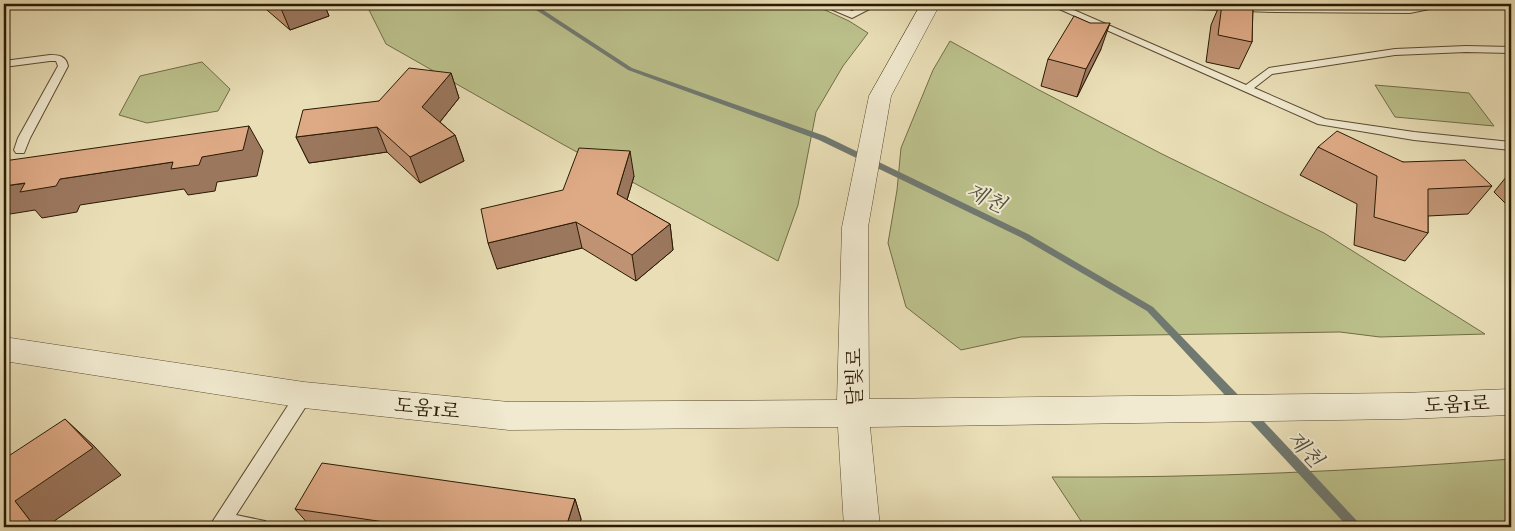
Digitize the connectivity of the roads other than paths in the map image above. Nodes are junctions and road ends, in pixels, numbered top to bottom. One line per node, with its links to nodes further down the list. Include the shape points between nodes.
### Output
1 (824, 4): 2 (lane, via 852,15)
2 (874, 4)
3 (930, 4): 16 (street, 달빛로, via 880,96 855,227)
4 (1054, 4): 10 (lane)
5 (1144, 4): 7 (lane)
6 (1441, 4): 7 (lane, via 1410,10)
7 (1253, 6)
8 (1511, 50): 10 (lane, via 1395,52 1269,71)
9 (4, 64): 12 (lane, via 58,58 63,66)
10 (1247, 89): 11 (lane, via 1322,122)
11 (1511, 146)
12 (20, 150)
13 (4, 348): 14 (street, 도움1로)
14 (304, 395): 16 (street, 도움1로, via 509,416); 17 (lane)
15 (1511, 402): 16 (street, 도움1로)
16 (853, 414): 19 (street, 달빛로)
17 (220, 524): 18 (lane)
18 (259, 527)
19 (862, 527)

